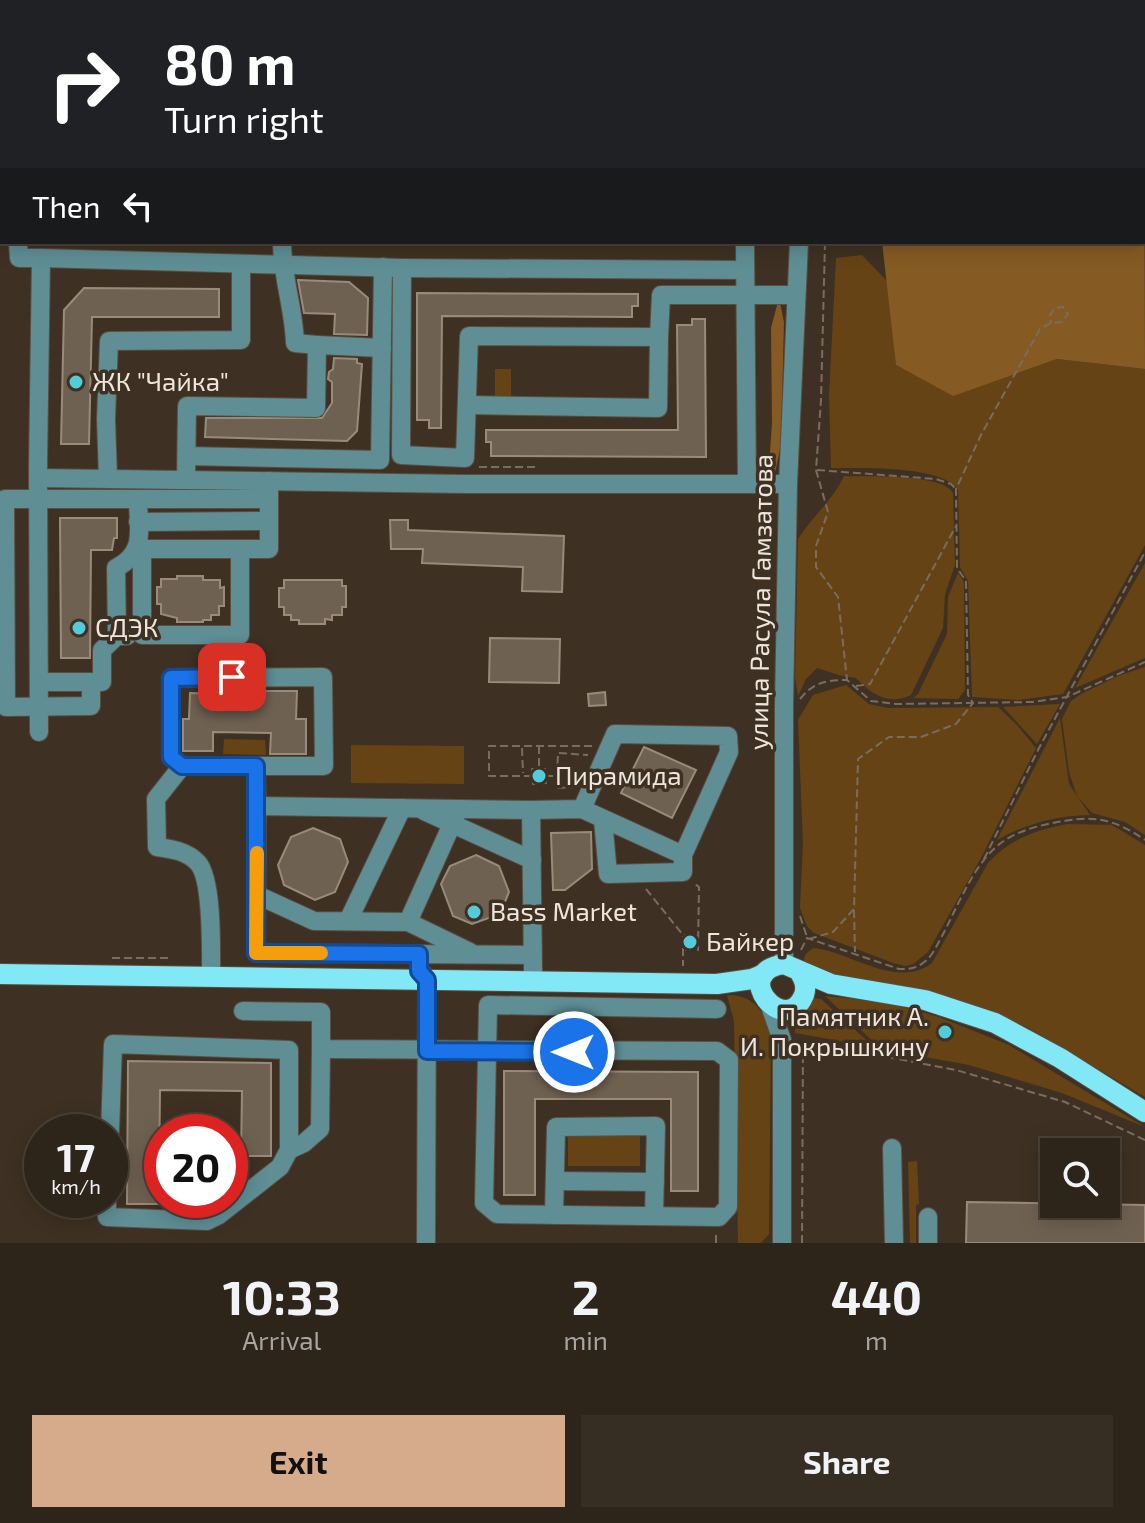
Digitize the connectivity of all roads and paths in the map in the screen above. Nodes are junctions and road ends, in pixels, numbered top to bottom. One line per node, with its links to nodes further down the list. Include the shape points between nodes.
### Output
1 (18, 244): 6 (street, via 19,258)
2 (282, 244): 8 (street)
3 (745, 244): 10 (street)
4 (799, 244): 12 (street, улица Расула Гамзатова)
5 (825, 244): 20 (path)
6 (41, 258): 7 (street); 21 (street)
7 (241, 264): 8 (street); 22 (street, via 241,340 109,341)
8 (282, 265): 9 (street); 15 (street, via 295,343)
9 (393, 268): 10 (street); 16 (street); 19 (street, via 401,455)
10 (745, 270): 11 (street)
11 (744, 295): 12 (street); 14 (street, via 661,295); 25 (street)
12 (796, 295): 26 (street, улица Расула Гамзатова)
13 (1051, 323): 13 (path, via 1062,322 1068,314 1063,307 1054,308); 27 (path, via 1040,329)
14 (659, 337): 17 (street, via 469,336); 17 (street, via 658,408)
15 (317, 345): 16 (street); 18 (street, via 316,408 187,406)
16 (382, 348): 18 (street, via 380,460)
17 (468, 405): 19 (street)
18 (187, 456): 23 (street)
19 (465, 458): 24 (street)
20 (816, 470): 27 (path, via 925,477); 40 (path, via 828,512 816,546 816,567 838,597)
21 (38, 478): 22 (street); 29 (street)
22 (108, 478): 23 (street)
23 (186, 480): 28 (street)
24 (465, 484): 25 (street); 28 (street)
25 (747, 484): 26 (street)
26 (788, 484): 85 (street, улица Расула Гамзатова, via 784,705)
27 (956, 489): 33 (path)
28 (269, 490): 30 (street); 31 (street)
29 (38, 499): 30 (street); 41 (street); 46 (street, via 5,499 6,707)
30 (138, 499): 32 (street)
31 (269, 521): 32 (street); 35 (street, via 269,549)
32 (138, 522): 34 (street)
33 (956, 525): 43 (path, via 870,684); 45 (path, via 957,568 966,581 968,695)
34 (140, 549): 35 (street); 37 (street); 38 (street, via 116,568)
35 (240, 549): 37 (street, via 240,635)
36 (1145, 552): 44 (path)
37 (142, 635): 38 (street)
38 (117, 636): 42 (street, via 102,650 102,682)
39 (1145, 662): 44 (path)
40 (847, 680): 43 (path); 47 (path, via 824,680 808,689)
41 (39, 682): 42 (street); 46 (street)
42 (91, 682): 46 (street, via 91,706)
43 (855, 686): 45 (path, via 871,701)
44 (1067, 697): 45 (path); 71 (path)
45 (973, 703): 74 (path, via 956,724 921,737 889,737 858,759)
46 (39, 706): 48 (street)
47 (795, 707)
48 (39, 732)
49 (522, 746): 50 (path); 58 (path); 58 (path, via 489,746 489,776)
50 (539, 746): 51 (path); 57 (path)
51 (573, 746): 52 (path); 53 (path)
52 (610, 746): 65 (street); 72 (street, via 615,734 728,736 729,752)
53 (573, 753): 54 (path, via 588,754); 61 (path, via 558,753)
54 (585, 763)
55 (182, 766): 56 (street); 56 (street, via 171,757 171,678 323,677 324,766); 88 (street, via 156,799 157,847 189,855 201,866 211,918)
56 (256, 766): 63 (street)
57 (539, 769): 59 (path, via 532,769); 60 (path, via 545,769)
58 (523, 775): 59 (path)
59 (532, 776): 60 (path, via 533,784 546,783)
60 (545, 776): 61 (path)
61 (557, 776): 62 (path, via 558,788)
62 (575, 787)
63 (257, 806): 64 (street); 73 (street)
64 (410, 808): 67 (street); 75 (street)
65 (582, 809): 66 (street); 68 (street)
66 (531, 810): 67 (street); 70 (street)
67 (456, 816): 70 (street); 76 (street)
68 (603, 820): 72 (street); 72 (street, via 608,874)
69 (1145, 840): 71 (path, via 1111,820 1074,819 1014,836)
70 (532, 860): 84 (street)
71 (982, 863): 82 (path, via 923,964 899,969)
72 (683, 864): 78 (path, via 699,887)
73 (257, 895): 75 (street, via 314,921); 81 (street, via 256,953)
74 (854, 909): 79 (path, via 833,932); 82 (path)
75 (348, 921): 76 (street)
76 (408, 922): 83 (street)
77 (683, 935): 78 (path)
78 (699, 936): 80 (path, via 698,950)
79 (809, 939): 82 (path); 85 (path)
80 (684, 950)
81 (419, 954): 83 (street); 89 (street, via 419,971)
82 (855, 954)
83 (476, 955): 84 (street)
84 (532, 955): 90 (street)
85 (792, 967): 87 (main road); 93 (main road); 94 (main road, via 806,985)
86 (0, 974): 88 (main road)
87 (764, 974): 92 (main road); 95 (main road, via 761,989)
88 (211, 977): 89 (main road)
89 (427, 980): 90 (main road); 101 (street)
90 (532, 981): 91 (main road)
91 (633, 982): 92 (main road); 96 (street)
92 (717, 984): 95 (main road)
93 (856, 989): 94 (main road, via 813,993); 103 (main road, via 925,1000 995,1023)
94 (800, 1002): 95 (main road, via 784,1009); 99 (street)
95 (769, 1004): 99 (street)
96 (634, 1007): 97 (street); 102 (street, via 488,1005)
97 (717, 1009)
98 (243, 1011): 100 (street, via 321,1012)
99 (782, 1040): 115 (street)
100 (321, 1049): 101 (street); 107 (street, via 320,1129)
101 (427, 1051): 102 (street); 114 (street)
102 (487, 1052): 110 (street, via 484,1203 497,1214); 111 (street, via 717,1051 729,1060 728,1207 719,1217)
103 (1145, 1112)
104 (111, 1114): 107 (street, via 113,1044 289,1050)
105 (1145, 1140): 116 (path, via 1065,1102 956,1070 803,1041)
106 (892, 1148): 117 (street)
107 (289, 1150): 113 (street, via 280,1167 207,1221)
108 (555, 1181): 109 (street); 109 (street, via 556,1127 656,1126); 110 (street)
109 (655, 1182): 111 (street)
110 (554, 1215): 111 (street)
111 (654, 1216)
112 (928, 1217): 118 (street)
113 (128, 1218)
114 (426, 1243)
115 (782, 1243)
116 (802, 1243)
117 (894, 1243)
118 (928, 1243)

